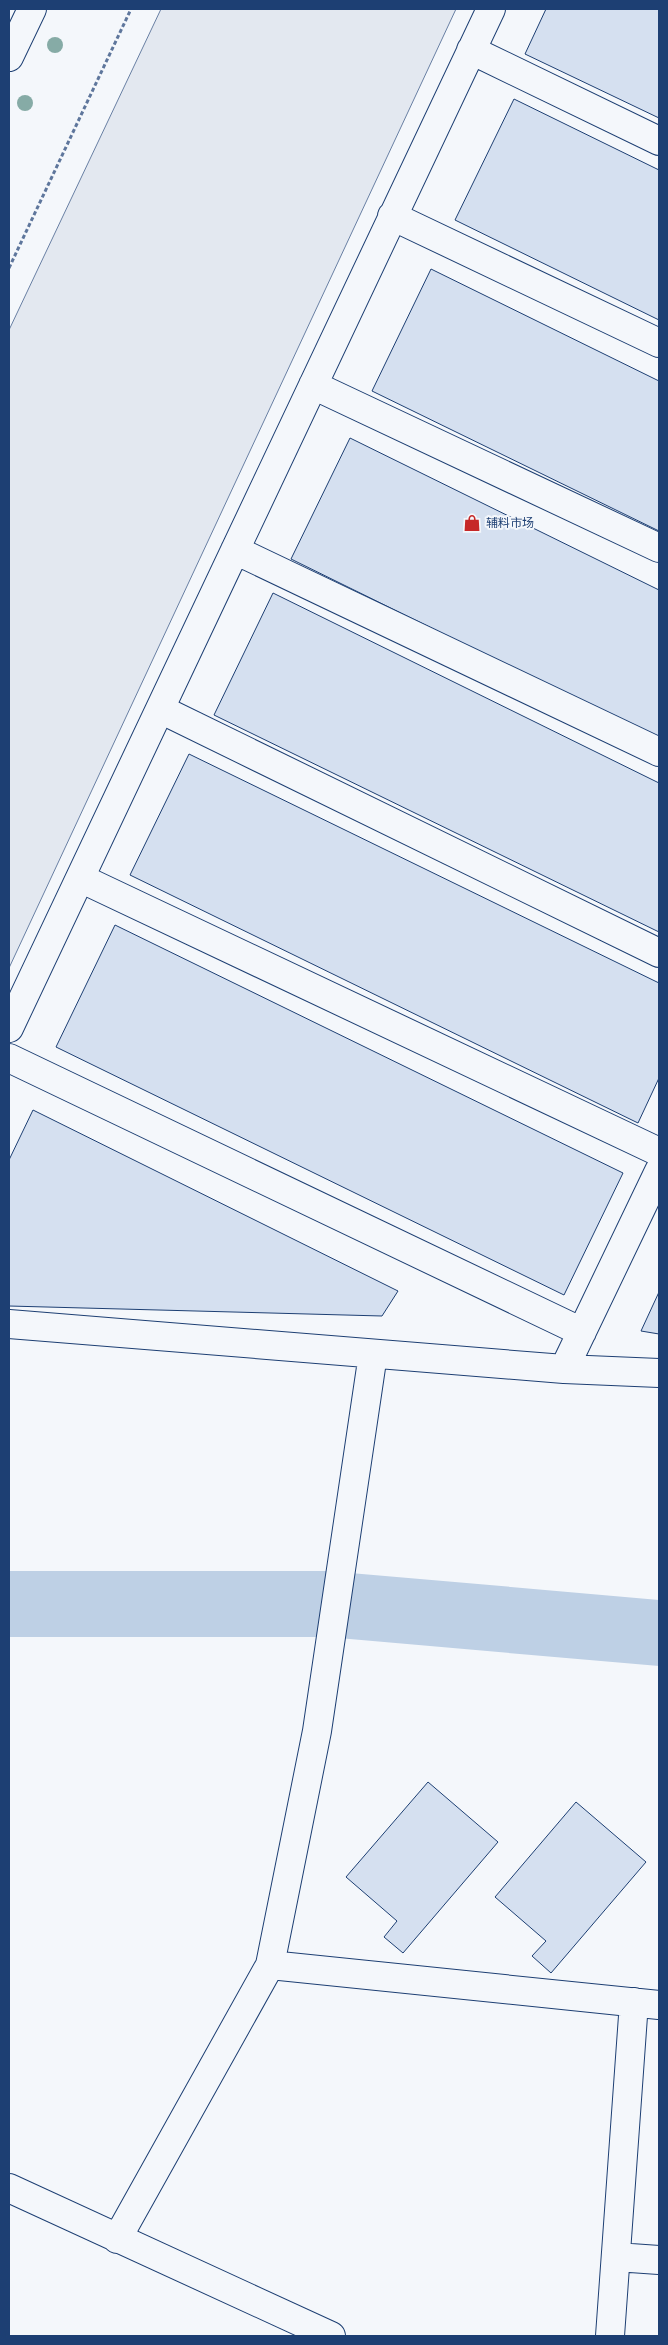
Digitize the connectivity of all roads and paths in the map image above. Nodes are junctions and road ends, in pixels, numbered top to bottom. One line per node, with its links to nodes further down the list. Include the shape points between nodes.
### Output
1 (32, 9): 5 (main road)
2 (130, 9): 8 (path)
3 (491, 9): 4 (main road)
4 (471, 50): 6 (main road); 7 (main road)
5 (9, 57)
6 (659, 141)
7 (392, 216): 9 (main road); 10 (main road)
8 (9, 268)
9 (659, 343)
10 (313, 386): 11 (main road); 12 (main road)
11 (659, 548)
12 (234, 550): 13 (main road); 14 (main road)
13 (160, 709): 15 (main road); 16 (main road)
14 (659, 752)
15 (80, 878): 17 (main road); 19 (main road)
16 (659, 953)
17 (9, 1028)
18 (9, 1058): 22 (main road)
19 (659, 1152)
20 (659, 1171): 22 (main road)
21 (9, 1324): 23 (main road)
22 (582, 1332): 24 (main road)
23 (373, 1354): 24 (main road); 26 (main road, via 317,1731)
24 (564, 1369): 25 (main road)
25 (659, 1373)
26 (270, 1965): 27 (main road); 29 (main road)
27 (646, 2004): 30 (main road)
28 (9, 2188): 29 (main road)
29 (117, 2239): 32 (main road)
30 (616, 2257): 31 (main road); 33 (main road)
31 (659, 2260)
32 (331, 2336)
33 (610, 2336)

